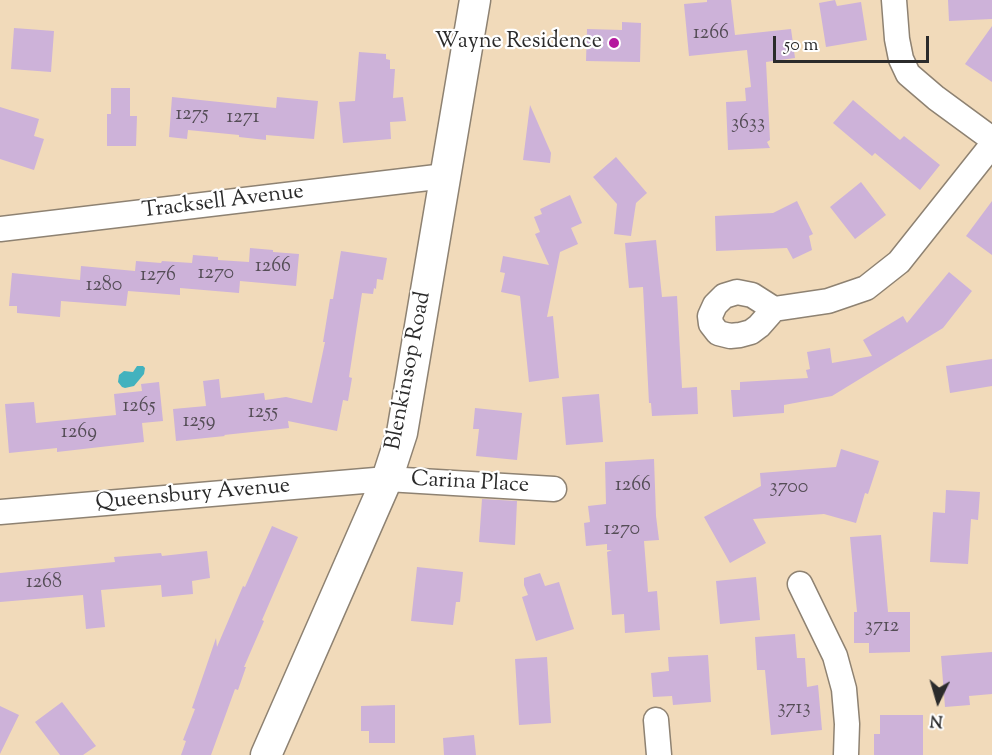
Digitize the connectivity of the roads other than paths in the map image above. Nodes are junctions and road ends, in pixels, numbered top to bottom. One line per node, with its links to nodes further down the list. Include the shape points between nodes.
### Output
1 (475, 0): 5 (street, Blenkinsop Road)
2 (894, 0): 3 (street, via 897,39 908,74)
3 (992, 139)
4 (992, 145): 7 (street, via 899,262 866,288 828,301)
5 (446, 176): 6 (street, Tracksell Avenue); 8 (street, Blenkinsop Road, via 402,433)
6 (0, 229)
7 (774, 309)
8 (387, 479): 9 (street, Carina Place); 10 (street, Queensbury Avenue); 13 (street, Blenkinsop Road)
9 (554, 489)
10 (0, 513)
11 (800, 584): 15 (street, via 835,656 844,689)
12 (656, 720): 14 (street)
13 (266, 755)
14 (659, 755)
15 (846, 755)

